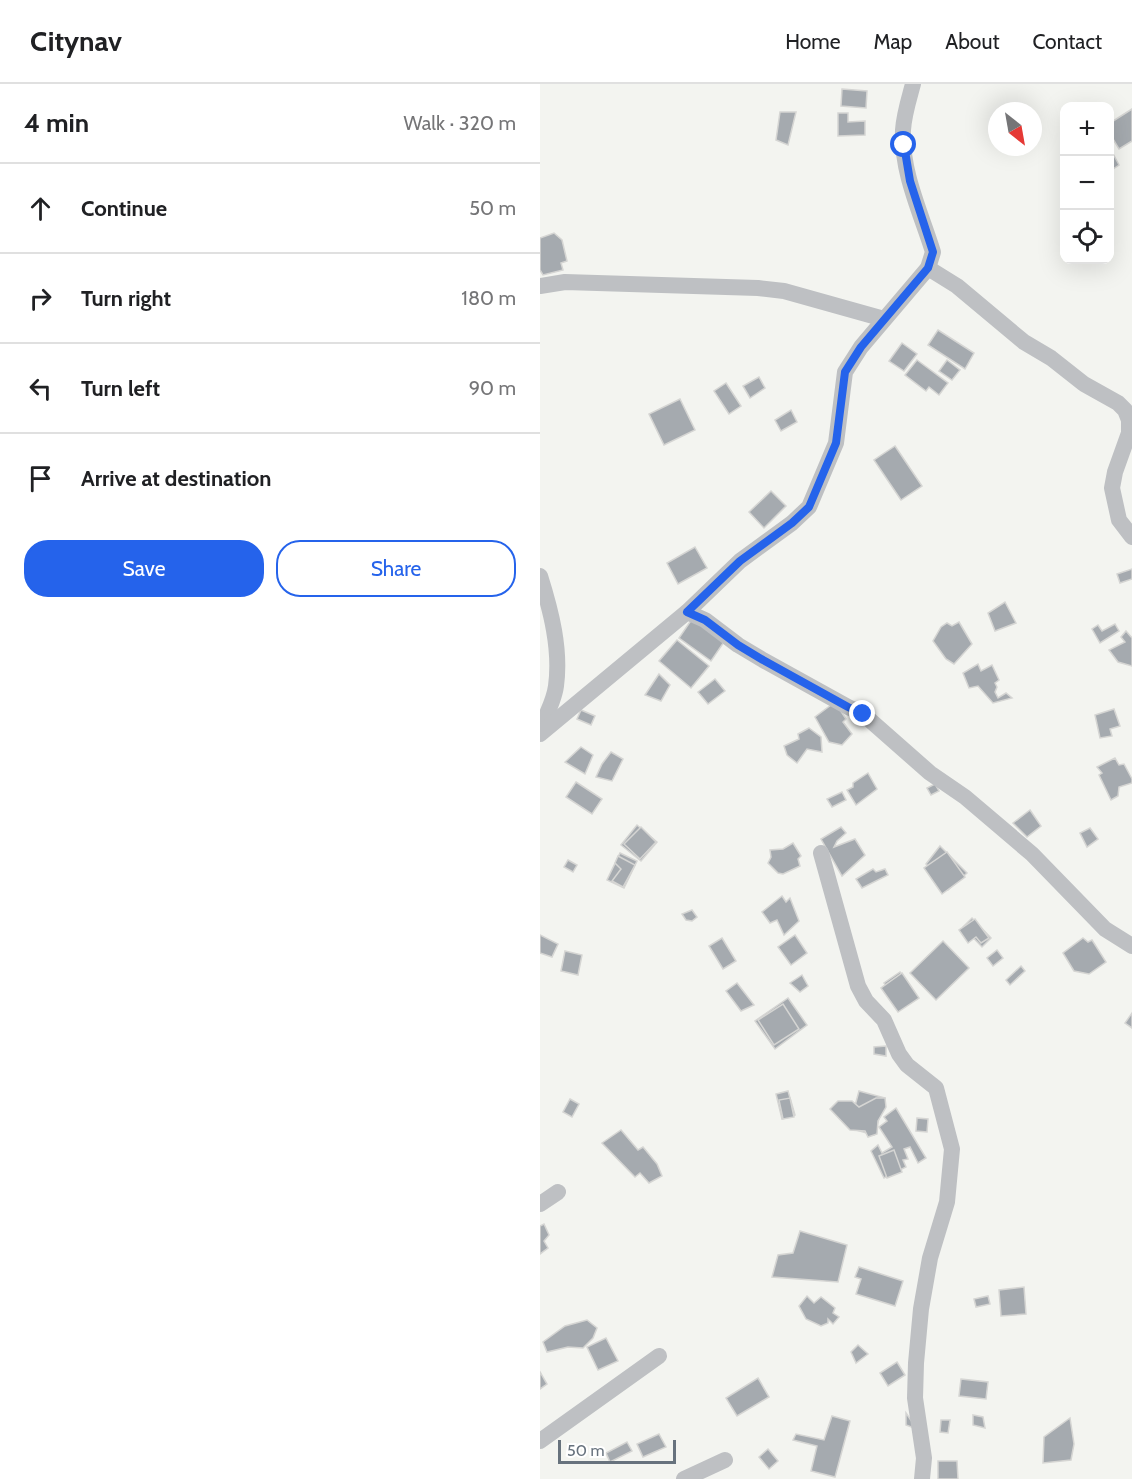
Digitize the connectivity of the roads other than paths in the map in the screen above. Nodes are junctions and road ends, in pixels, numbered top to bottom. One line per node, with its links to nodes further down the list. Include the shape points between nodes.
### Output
1 (913, 84): 2 (street, via 904,145 910,181 933,252)
2 (928, 268): 4 (street); 5 (street, via 957,286 1024,342 1125,410 1129,433 1112,488 1119,520)
3 (540, 286): 4 (street, via 565,282 758,288 783,291)
4 (884, 319): 7 (street, via 845,372 836,443 809,507 740,561)
5 (1132, 537)
6 (540, 576): 8 (street)
7 (687, 612): 11 (street); 13 (street, via 763,660 863,714 1032,854 1105,929)
8 (557, 652): 9 (street); 10 (street, via 556,687)
9 (540, 656)
10 (540, 729)
11 (540, 734)
12 (821, 853): 20 (street, via 858,986 884,1020 907,1065 936,1088 952,1149 947,1202 930,1258 921,1309 915,1370 924,1458)
13 (1132, 946)
14 (558, 1192): 15 (street)
15 (540, 1204)
16 (659, 1356): 17 (street)
17 (540, 1441)
18 (724, 1460): 19 (street)
19 (684, 1479)
20 (922, 1479)

